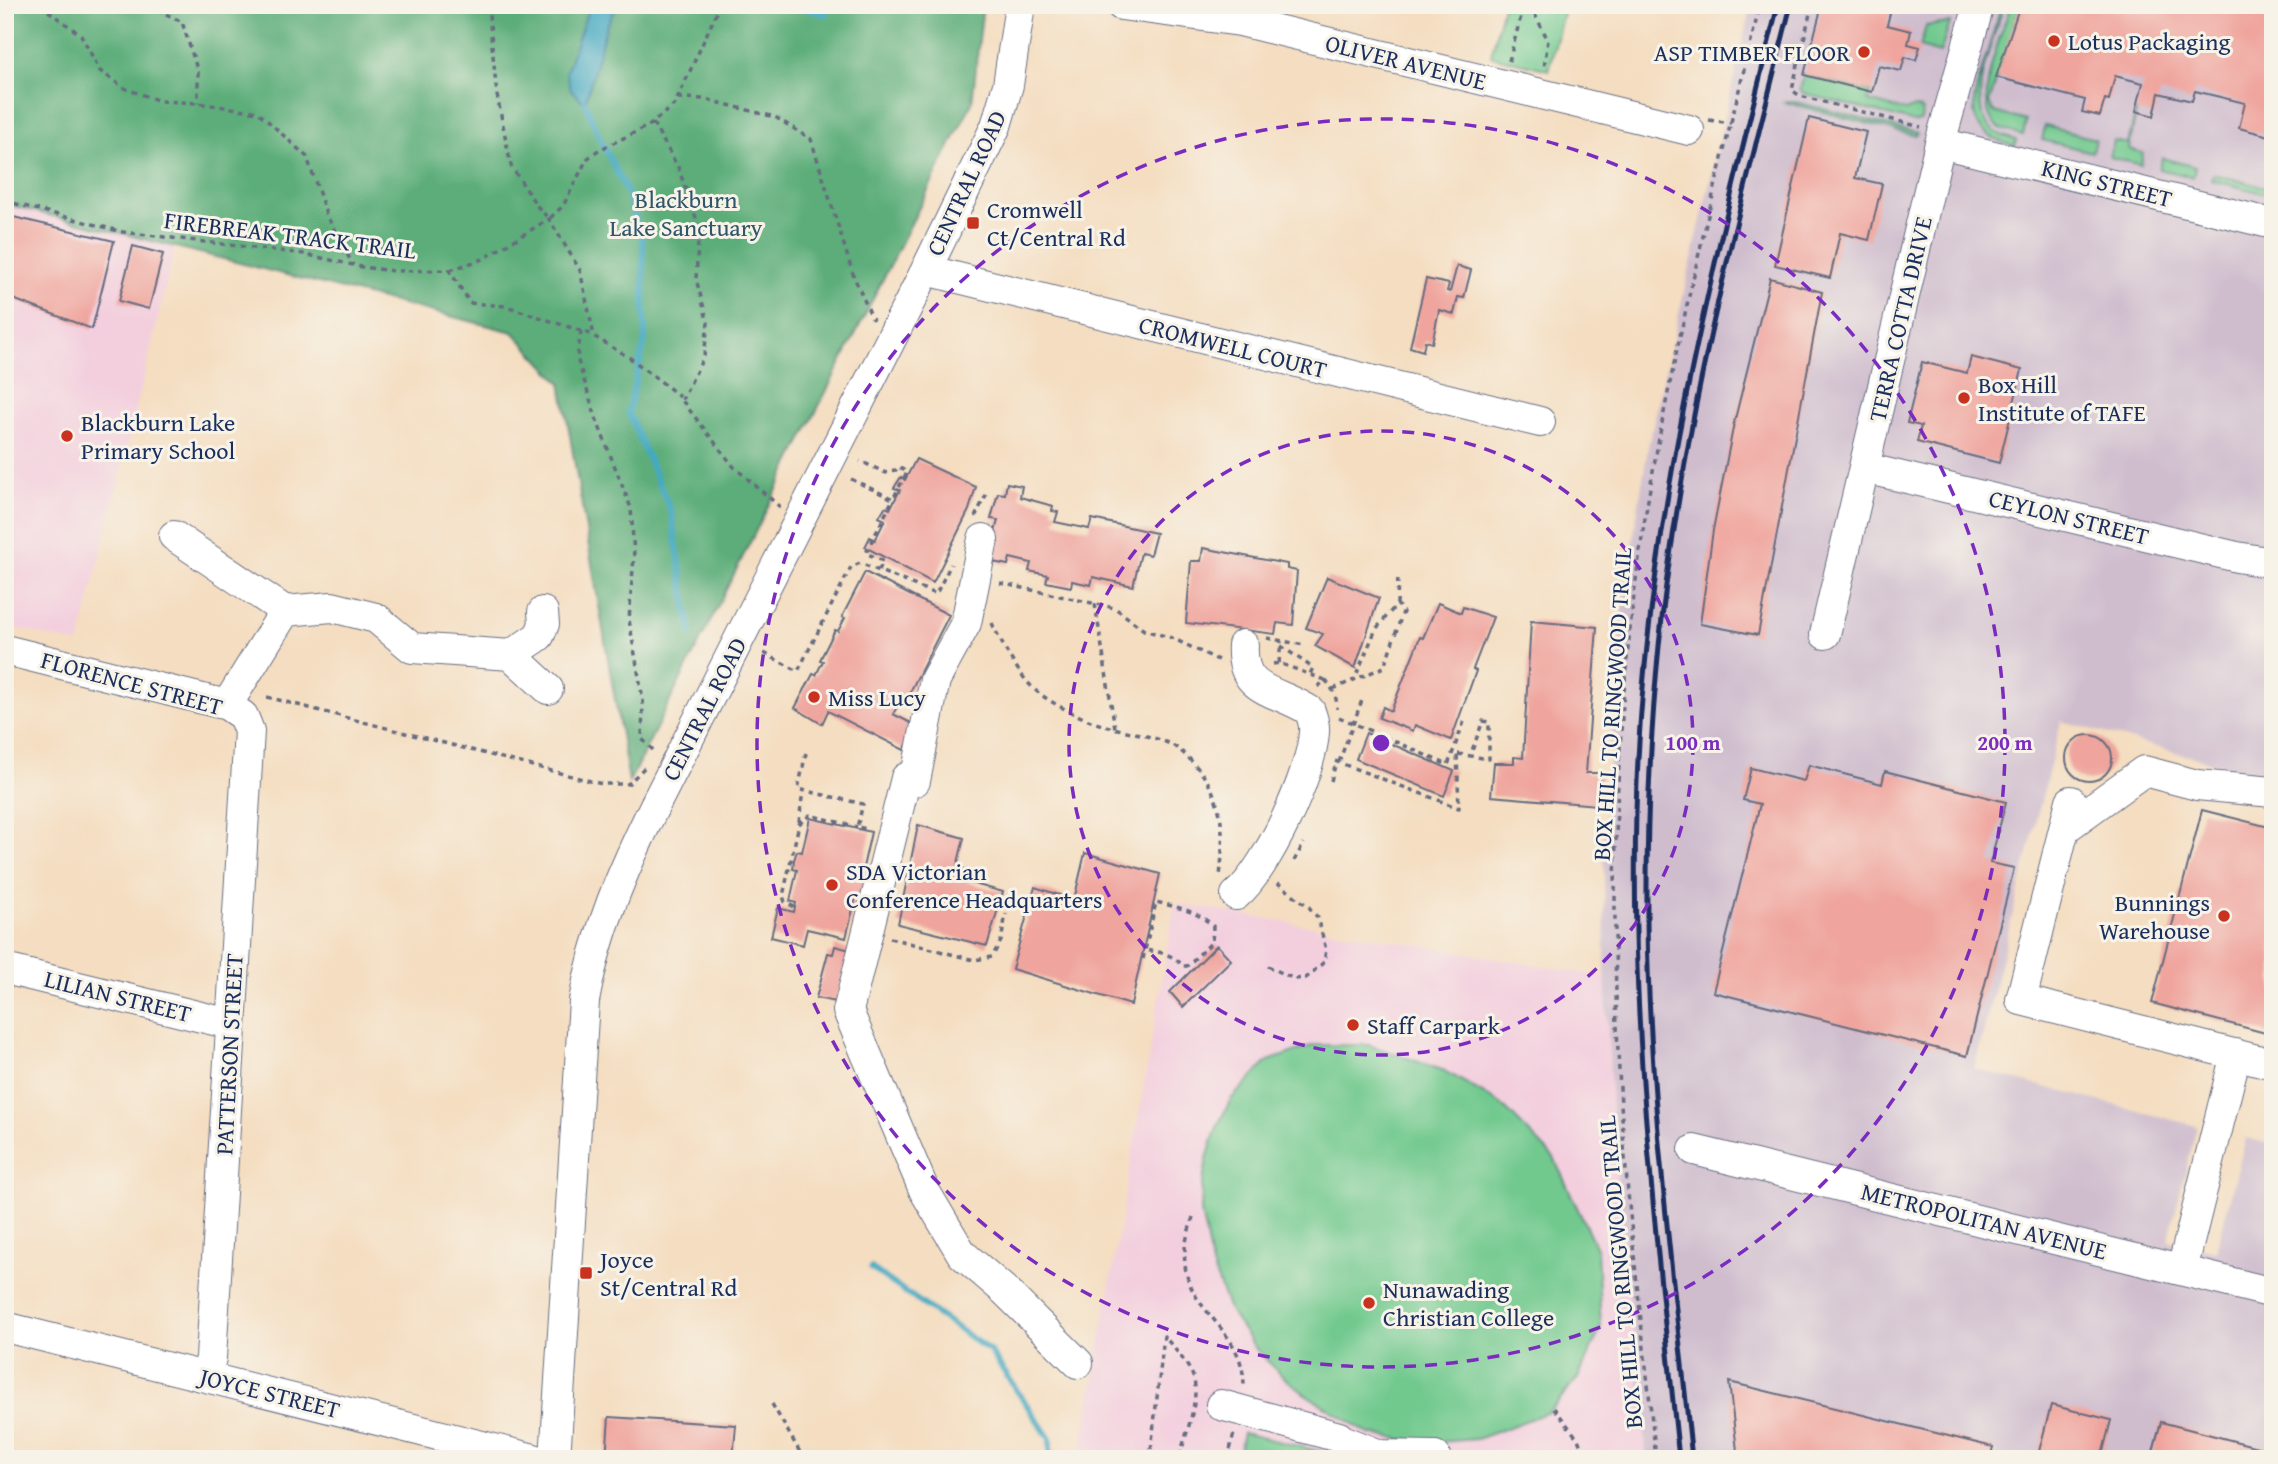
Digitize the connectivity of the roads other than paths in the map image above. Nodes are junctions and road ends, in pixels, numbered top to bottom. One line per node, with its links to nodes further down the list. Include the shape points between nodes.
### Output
1 (1020, 5): 7 (street, CENTRAL ROAD, via 1008,85 996,126)
2 (1121, 5): 4 (street, OLIVER AVENUE, via 1240,22)
3 (1979, 5): 5 (street, TERRA COTTA DRIVE)
4 (1689, 130)
5 (1942, 138): 6 (street, KING STREET); 9 (street, TERRA COTTA DRIVE)
6 (2273, 224)
7 (926, 270): 8 (street, CROMWELL COURT); 38 (street, CENTRAL ROAD, via 625,867 604,919 584,1001)
8 (1540, 422)
9 (1865, 468): 12 (street, CEYLON STREET); 15 (street, TERRA COTTA DRIVE)
10 (979, 528): 32 (street, via 977,601 934,680 848,1011 924,1191 961,1254)
11 (174, 536): 13 (street)
12 (2273, 563)
13 (285, 611): 18 (street, via 332,607 376,618 412,648); 20 (street)
14 (543, 612): 18 (street, via 539,636)
15 (1825, 634)
16 (5, 650): 20 (street, FLORENCE STREET)
17 (1252, 651): 23 (street, via 1248,677 1310,711 1315,730 1283,825 1247,886)
18 (511, 655): 19 (street)
19 (548, 689)
20 (227, 705): 21 (street, FLORENCE STREET, via 243,716)
21 (249, 731): 25 (street, PATTERSON STREET)
22 (2273, 792): 26 (street, via 2197,785 2144,771 2068,815 2021,1000)
23 (1228, 888)
24 (5, 969): 25 (street, LILIAN STREET)
25 (230, 1024): 33 (street, PATTERSON STREET, via 211,1358)
26 (2236, 1054): 27 (street); 29 (street)
27 (2273, 1064)
28 (1695, 1150): 29 (street, METROPOLITAN AVENUE)
29 (2182, 1270): 30 (street, METROPOLITAN AVENUE)
30 (2273, 1293)
31 (5, 1327): 33 (street, JOYCE STREET)
32 (1079, 1363)
33 (206, 1377): 37 (street, JOYCE STREET)
34 (1230, 1407): 35 (street, via 1339,1437)
35 (1349, 1450): 36 (street)
36 (1435, 1456)
37 (534, 1459)
38 (555, 1459)

